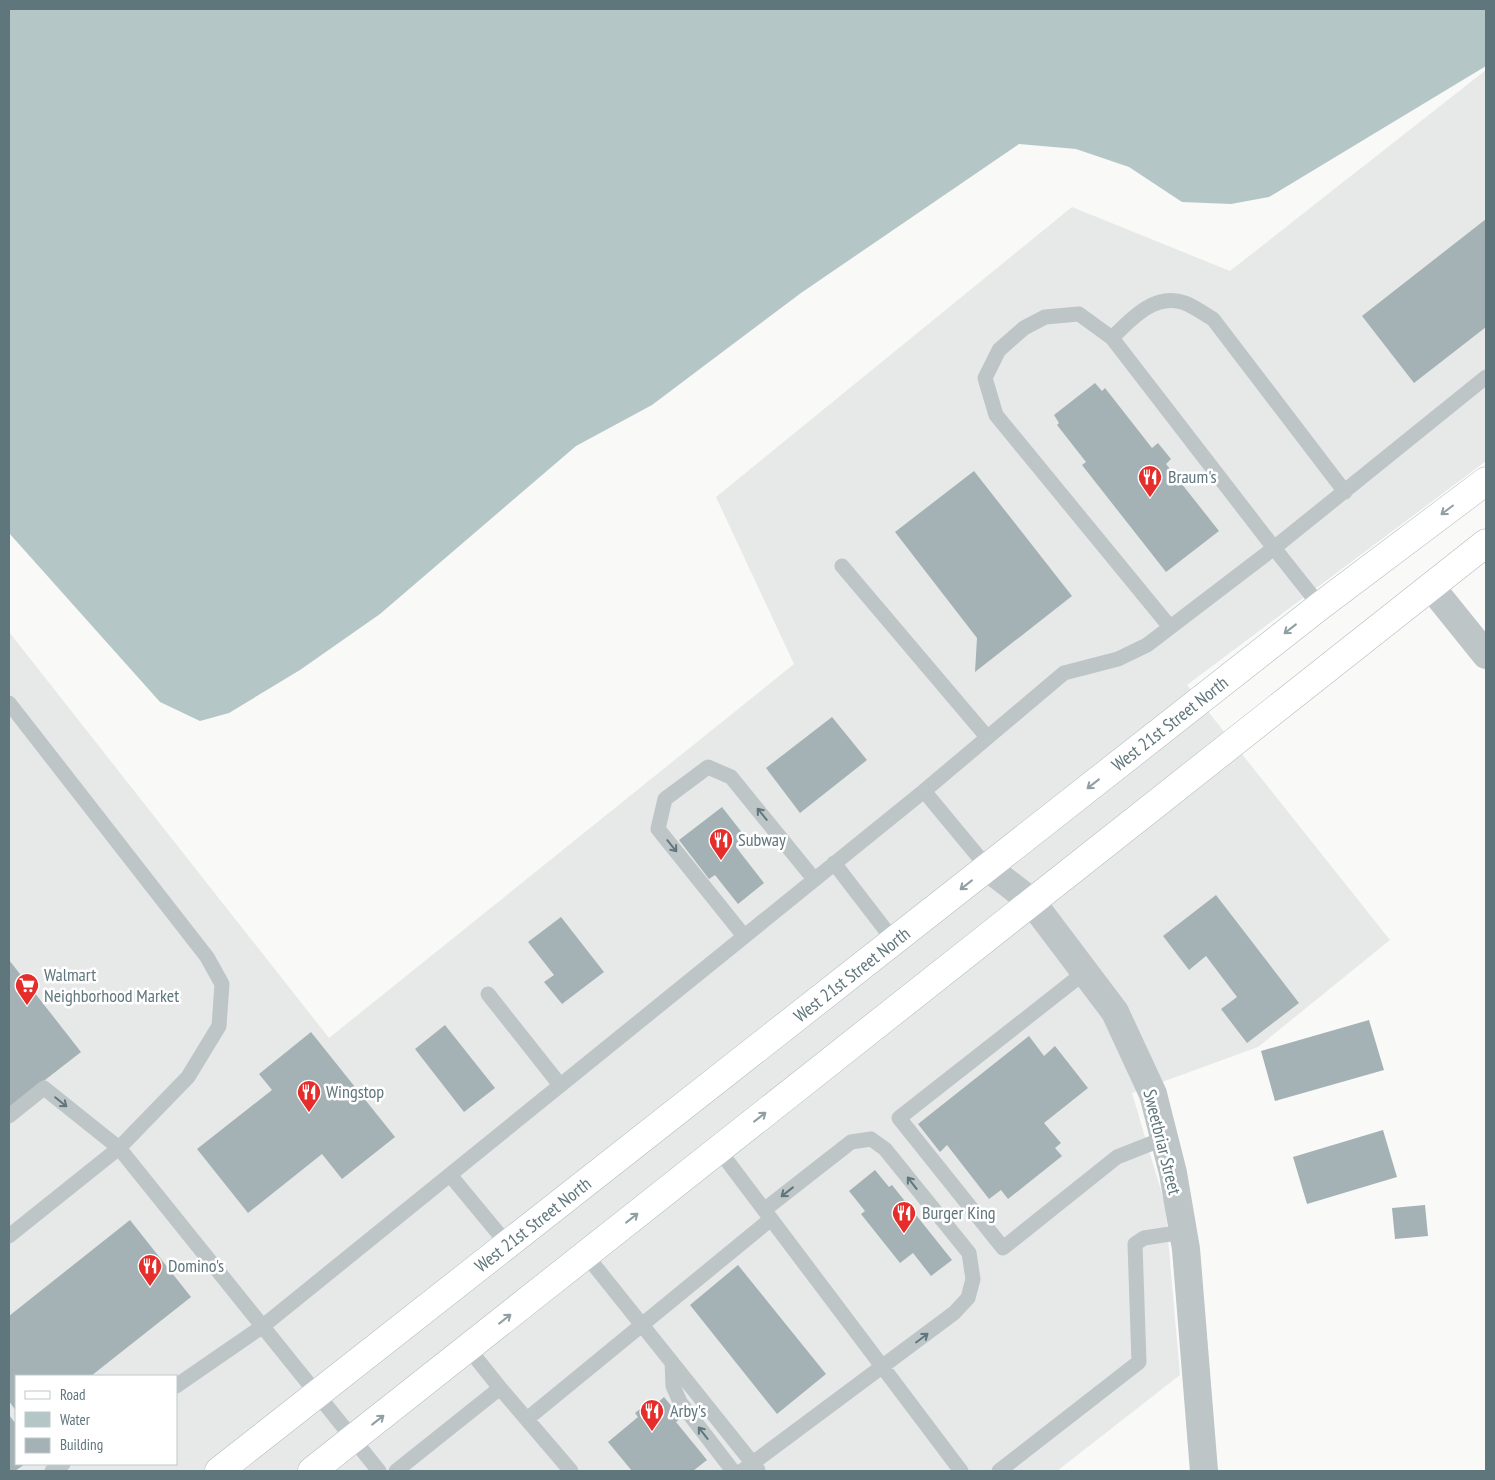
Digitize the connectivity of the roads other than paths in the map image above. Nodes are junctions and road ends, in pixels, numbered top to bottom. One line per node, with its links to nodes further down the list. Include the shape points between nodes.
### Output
1 (1112, 338): 4 (lane, via 1140,311 1164,301 1184,303 1213,319); 6 (lane); 10 (lane, via 1079,314 1045,317 1024,328 999,350 985,378 996,415)
2 (1486, 377): 4 (lane)
3 (1486, 481): 9 (main road, West 21st Street North, one-way to 9)
4 (1345, 492): 6 (lane)
5 (1486, 543): 8 (main road)
6 (1274, 548): 9 (lane); 10 (lane)
7 (842, 566): 13 (lane)
8 (1432, 588): 11 (street); 18 (main road)
9 (1320, 606): 16 (main road, West 21st Street North, one-way to 16)
10 (1170, 627): 13 (lane, via 1146,645 1118,659 1064,673)
11 (1486, 655)
12 (9, 703): 26 (lane, via 207,957 222,984 219,1026 188,1077)
13 (988, 737): 14 (lane)
14 (924, 790): 15 (lane); 16 (lane)
15 (834, 863): 17 (lane); 20 (lane)
16 (988, 867): 18 (street, Sweetbriar Street); 20 (main road, West 21st Street North, one-way to 20)
17 (814, 879): 19 (lane); 19 (lane, one-way to 19, via 731,777 708,767 665,799 658,829)
18 (1032, 902): 21 (street, Sweetbriar Street); 27 (main road, one-way to 18)
19 (744, 936): 23 (lane)
20 (894, 941): 32 (main road, West 21st Street North)
21 (1085, 972): 25 (street, Sweetbriar Street, via 1115,1012 1152,1094); 25 (lane, via 899,1118 1003,1248 1117,1157)
22 (488, 994): 23 (lane)
23 (560, 1085): 28 (lane)
24 (9, 1116): 26 (lane, one-way to 26, via 44,1088)
25 (1164, 1138): 30 (street, Sweetbriar Street)
26 (119, 1148): 31 (lane); 35 (lane)
27 (719, 1150): 29 (lane); 33 (main road, one-way to 27)
28 (450, 1175): 32 (lane); 35 (lane)
29 (768, 1214): 34 (lane); 38 (lane); 38 (lane, one-way to 29, via 954,1313 968,1298 973,1279 969,1254 885,1148 871,1139 852,1142)
30 (1183, 1232): 52 (lane, via 1144,1238 1135,1244 1139,1362); 53 (street, Sweetbriar Street)
31 (9, 1236)
32 (508, 1245): 41 (main road, West 21st Street North)
33 (586, 1255): 34 (lane); 36 (main road, one-way to 33)
34 (642, 1325): 37 (lane); 42 (lane)
35 (263, 1326): 39 (lane); 41 (lane)
36 (468, 1348): 40 (lane); 43 (main road, one-way to 36)
37 (672, 1362): 44 (lane); 50 (lane, one-way to 37, via 680,1402 673,1386)
38 (883, 1367): 44 (lane); 51 (lane)
39 (178, 1385)
40 (500, 1388): 42 (lane); 48 (lane)
41 (318, 1395): 43 (lane); 45 (main road, West 21st Street North)
42 (527, 1419): 49 (lane)
43 (353, 1439): 46 (main road); 47 (lane)
44 (751, 1469)
45 (219, 1471)
46 (312, 1471)
47 (379, 1471)
48 (396, 1471)
49 (571, 1471)
50 (734, 1471)
51 (962, 1471)
52 (999, 1471)
53 (1204, 1471)

